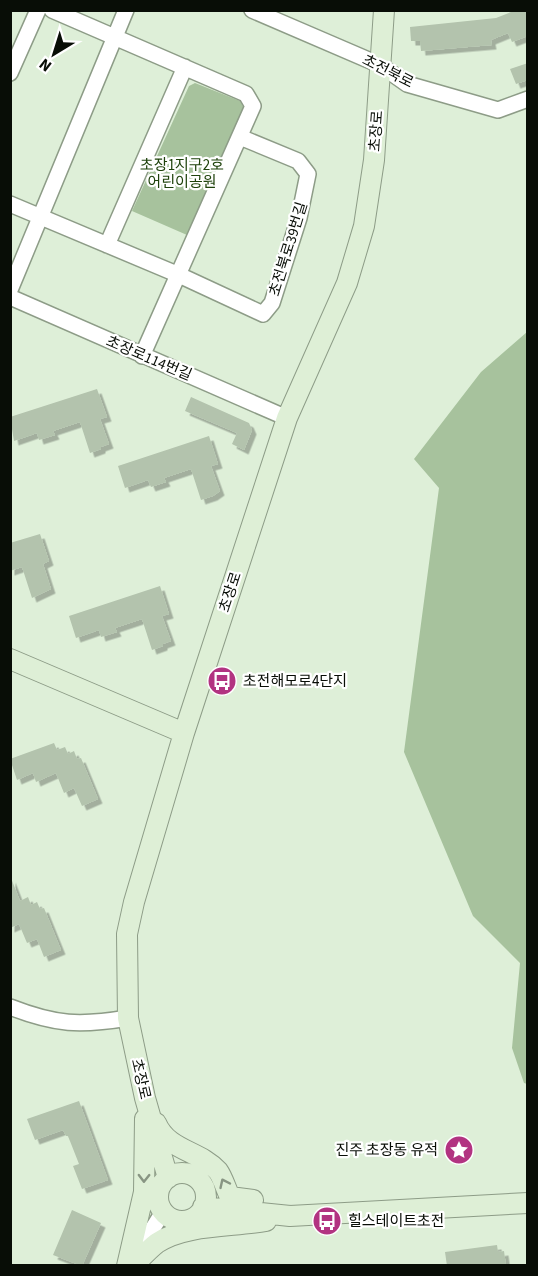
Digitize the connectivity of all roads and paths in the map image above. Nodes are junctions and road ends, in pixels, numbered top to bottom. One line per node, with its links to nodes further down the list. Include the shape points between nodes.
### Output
1 (38, 10): 9 (street)
2 (52, 10): 6 (street)
3 (126, 10): 6 (street)
4 (252, 10): 7 (street, 초전북로)
5 (384, 10): 7 (street, 초장로)
6 (114, 35): 8 (street); 13 (street)
7 (380, 65): 10 (street, 초전북로, via 407,84 498,110); 19 (street, 초장로, via 374,160 364,226 324,341)
8 (185, 67): 11 (street, via 246,94 253,106); 14 (street)
9 (10, 73)
10 (528, 99)
11 (240, 137): 15 (street); 15 (street, 초전북로39번길, via 298,161 308,174 299,218 272,303 264,314)
12 (10, 204): 13 (street, 초전북로39번길)
13 (42, 217): 14 (street, 초전북로39번길); 16 (street)
14 (107, 245): 15 (street, 초전북로39번길)
15 (179, 275): 18 (street)
16 (10, 290)
17 (10, 297): 18 (street, 초장로114번길)
18 (142, 356): 19 (street, 초장로114번길)
19 (287, 418): 21 (street, 초장로)
20 (10, 659): 21 (street)
21 (184, 733): 23 (street, 초장로, via 127,934)
22 (10, 1007): 23 (street, via 44,1021 92,1023)
23 (128, 1017): 24 (street, 초장로)
24 (145, 1098): 25 (street, 초장로); 29 (street, one-way to 24, via 269,1202 230,1197 219,1172 169,1142 159,1131); 30 (street, one-way to 30, via 144,1192)
25 (168, 1178): 27 (street, via 177,1173 194,1176 204,1188); 28 (street, via 157,1197)
26 (528, 1203): 29 (street)
27 (203, 1207): 28 (street, via 184,1221 169,1218); 29 (street)
28 (163, 1212): 30 (street)
29 (290, 1216): 30 (street, via 174,1235 158,1242)
30 (130, 1266)

